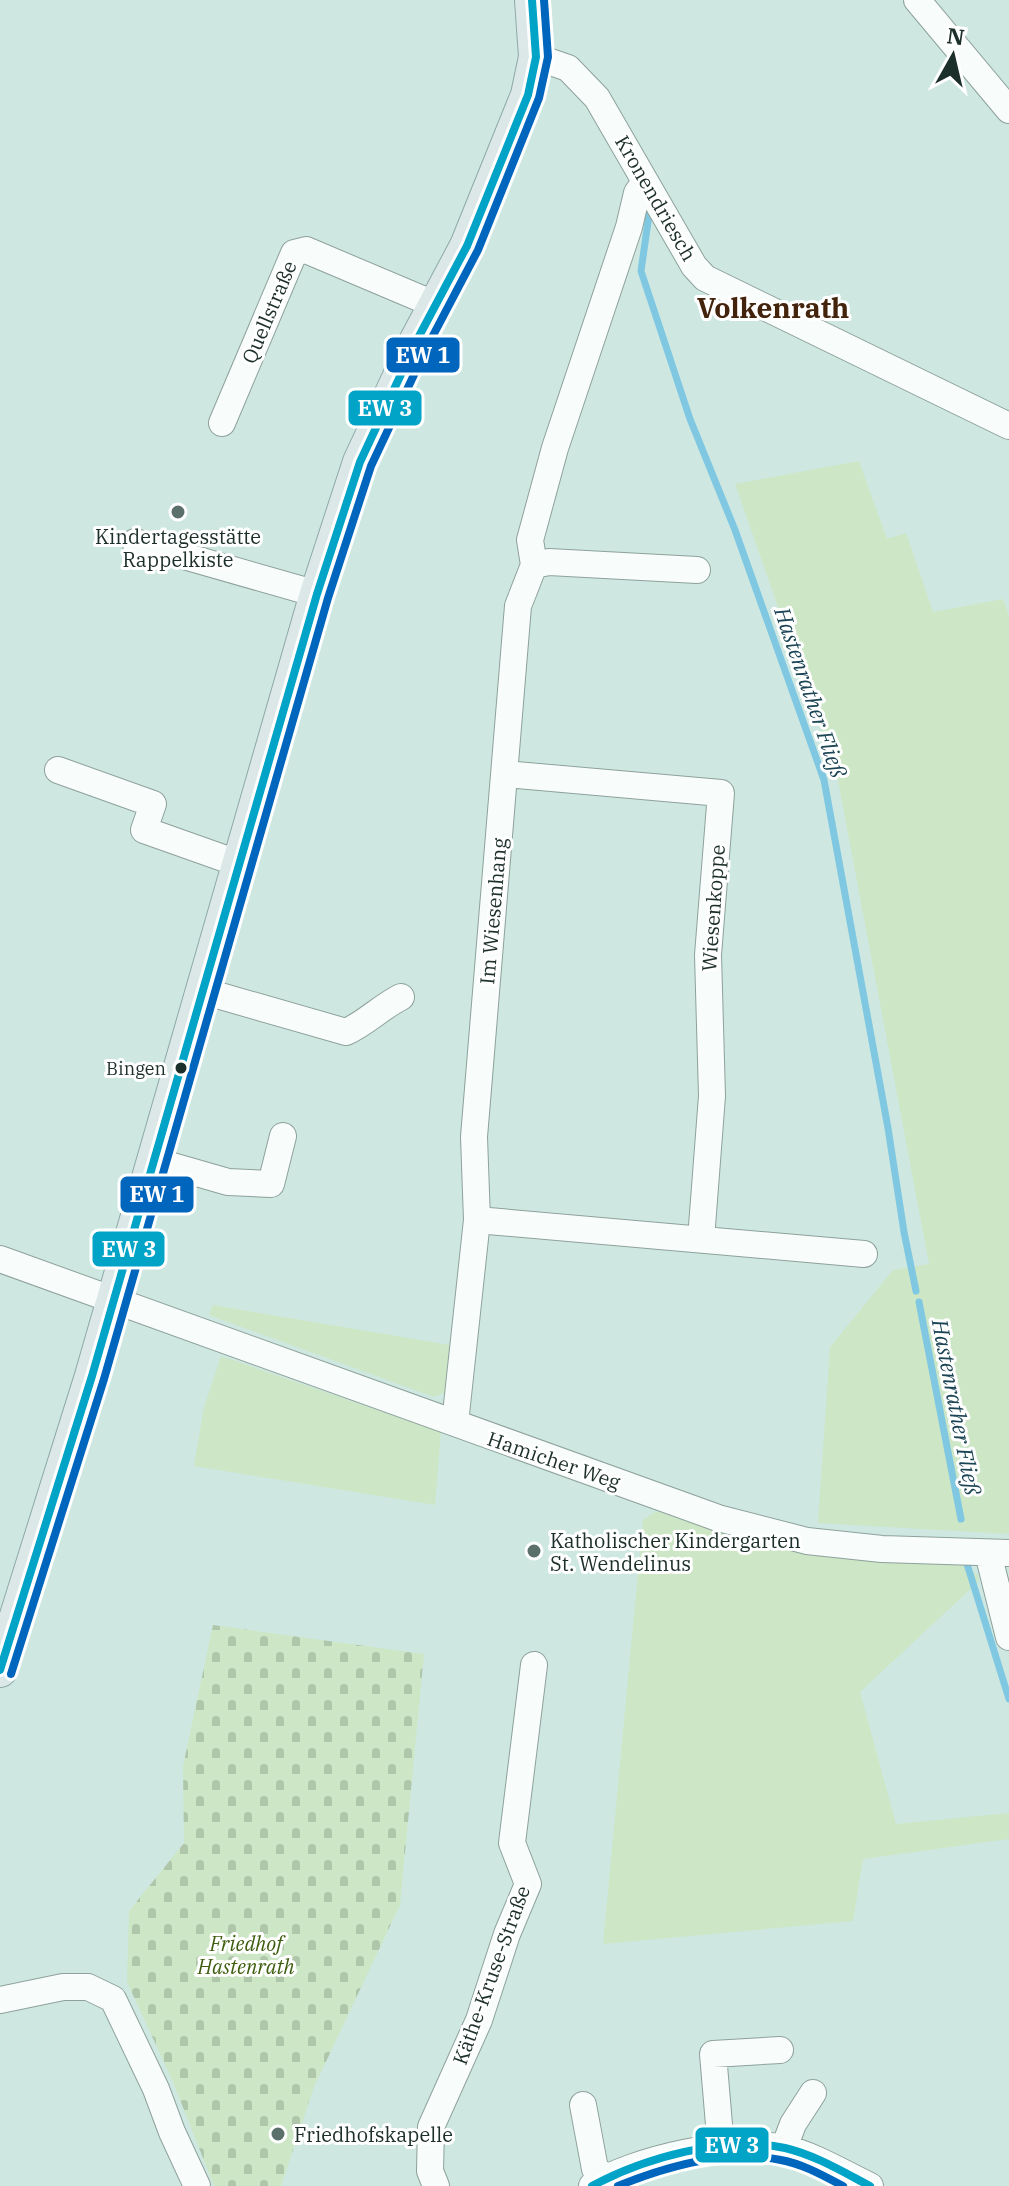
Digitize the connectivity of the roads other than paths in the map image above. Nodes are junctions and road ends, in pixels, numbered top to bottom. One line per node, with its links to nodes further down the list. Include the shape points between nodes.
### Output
1 (917, 0): 4 (street)
2 (540, 2): 3 (main road)
3 (536, 57): 5 (street, Kronendriesch, via 568,68 597,98); 6 (main road, via 528,95 467,246)
4 (1009, 110)
5 (644, 183): 8 (street, Kronendriesch, via 705,278); 10 (street, via 555,448 530,540)
6 (436, 305): 7 (street, Quellstraße, via 306,250 294,253); 12 (main road, via 360,462)
7 (222, 423)
8 (1009, 426)
9 (135, 542): 12 (street)
10 (534, 565): 11 (street); 14 (street, Im Wiesenhang, via 518,606)
11 (697, 570)
12 (317, 594): 15 (main road)
13 (58, 770): 15 (street, via 153,804 144,830)
14 (505, 774): 20 (street, Im Wiesenhang, via 474,1137); 21 (street, Wiesenkoppe, via 721,793 708,955 712,1096)
15 (240, 864): 16 (main road)
16 (203, 991): 17 (street, via 346,1032); 19 (main road)
17 (401, 997)
18 (283, 1136): 19 (street, via 271,1184 228,1182)
19 (155, 1161): 24 (main road)
20 (477, 1220): 21 (street); 25 (street, Im Wiesenhang)
21 (701, 1239): 22 (street)
22 (864, 1254)
23 (0, 1259): 24 (street, Hamicher Weg)
24 (114, 1299): 25 (street, Hamicher Weg); 29 (main road)
25 (455, 1423): 26 (street, Hamicher Weg, via 718,1518 792,1537 882,1549)
26 (998, 1553): 27 (street)
27 (1009, 1637)
28 (534, 1665): 38 (street, Käthe-Kruse-Straße, via 512,1843 534,1885 507,1934 479,2020 431,2127 430,2171)
29 (0, 1670)
30 (0, 2000): 37 (street, via 63,1987 88,1987 113,1999)
31 (780, 2050): 34 (street, via 713,2054)
32 (813, 2093): 35 (street)
33 (583, 2105): 36 (street)
34 (721, 2148): 35 (street); 36 (street, via 657,2159)
35 (784, 2148): 39 (street)
36 (599, 2181)
37 (197, 2186)
38 (436, 2186)
39 (870, 2186)

